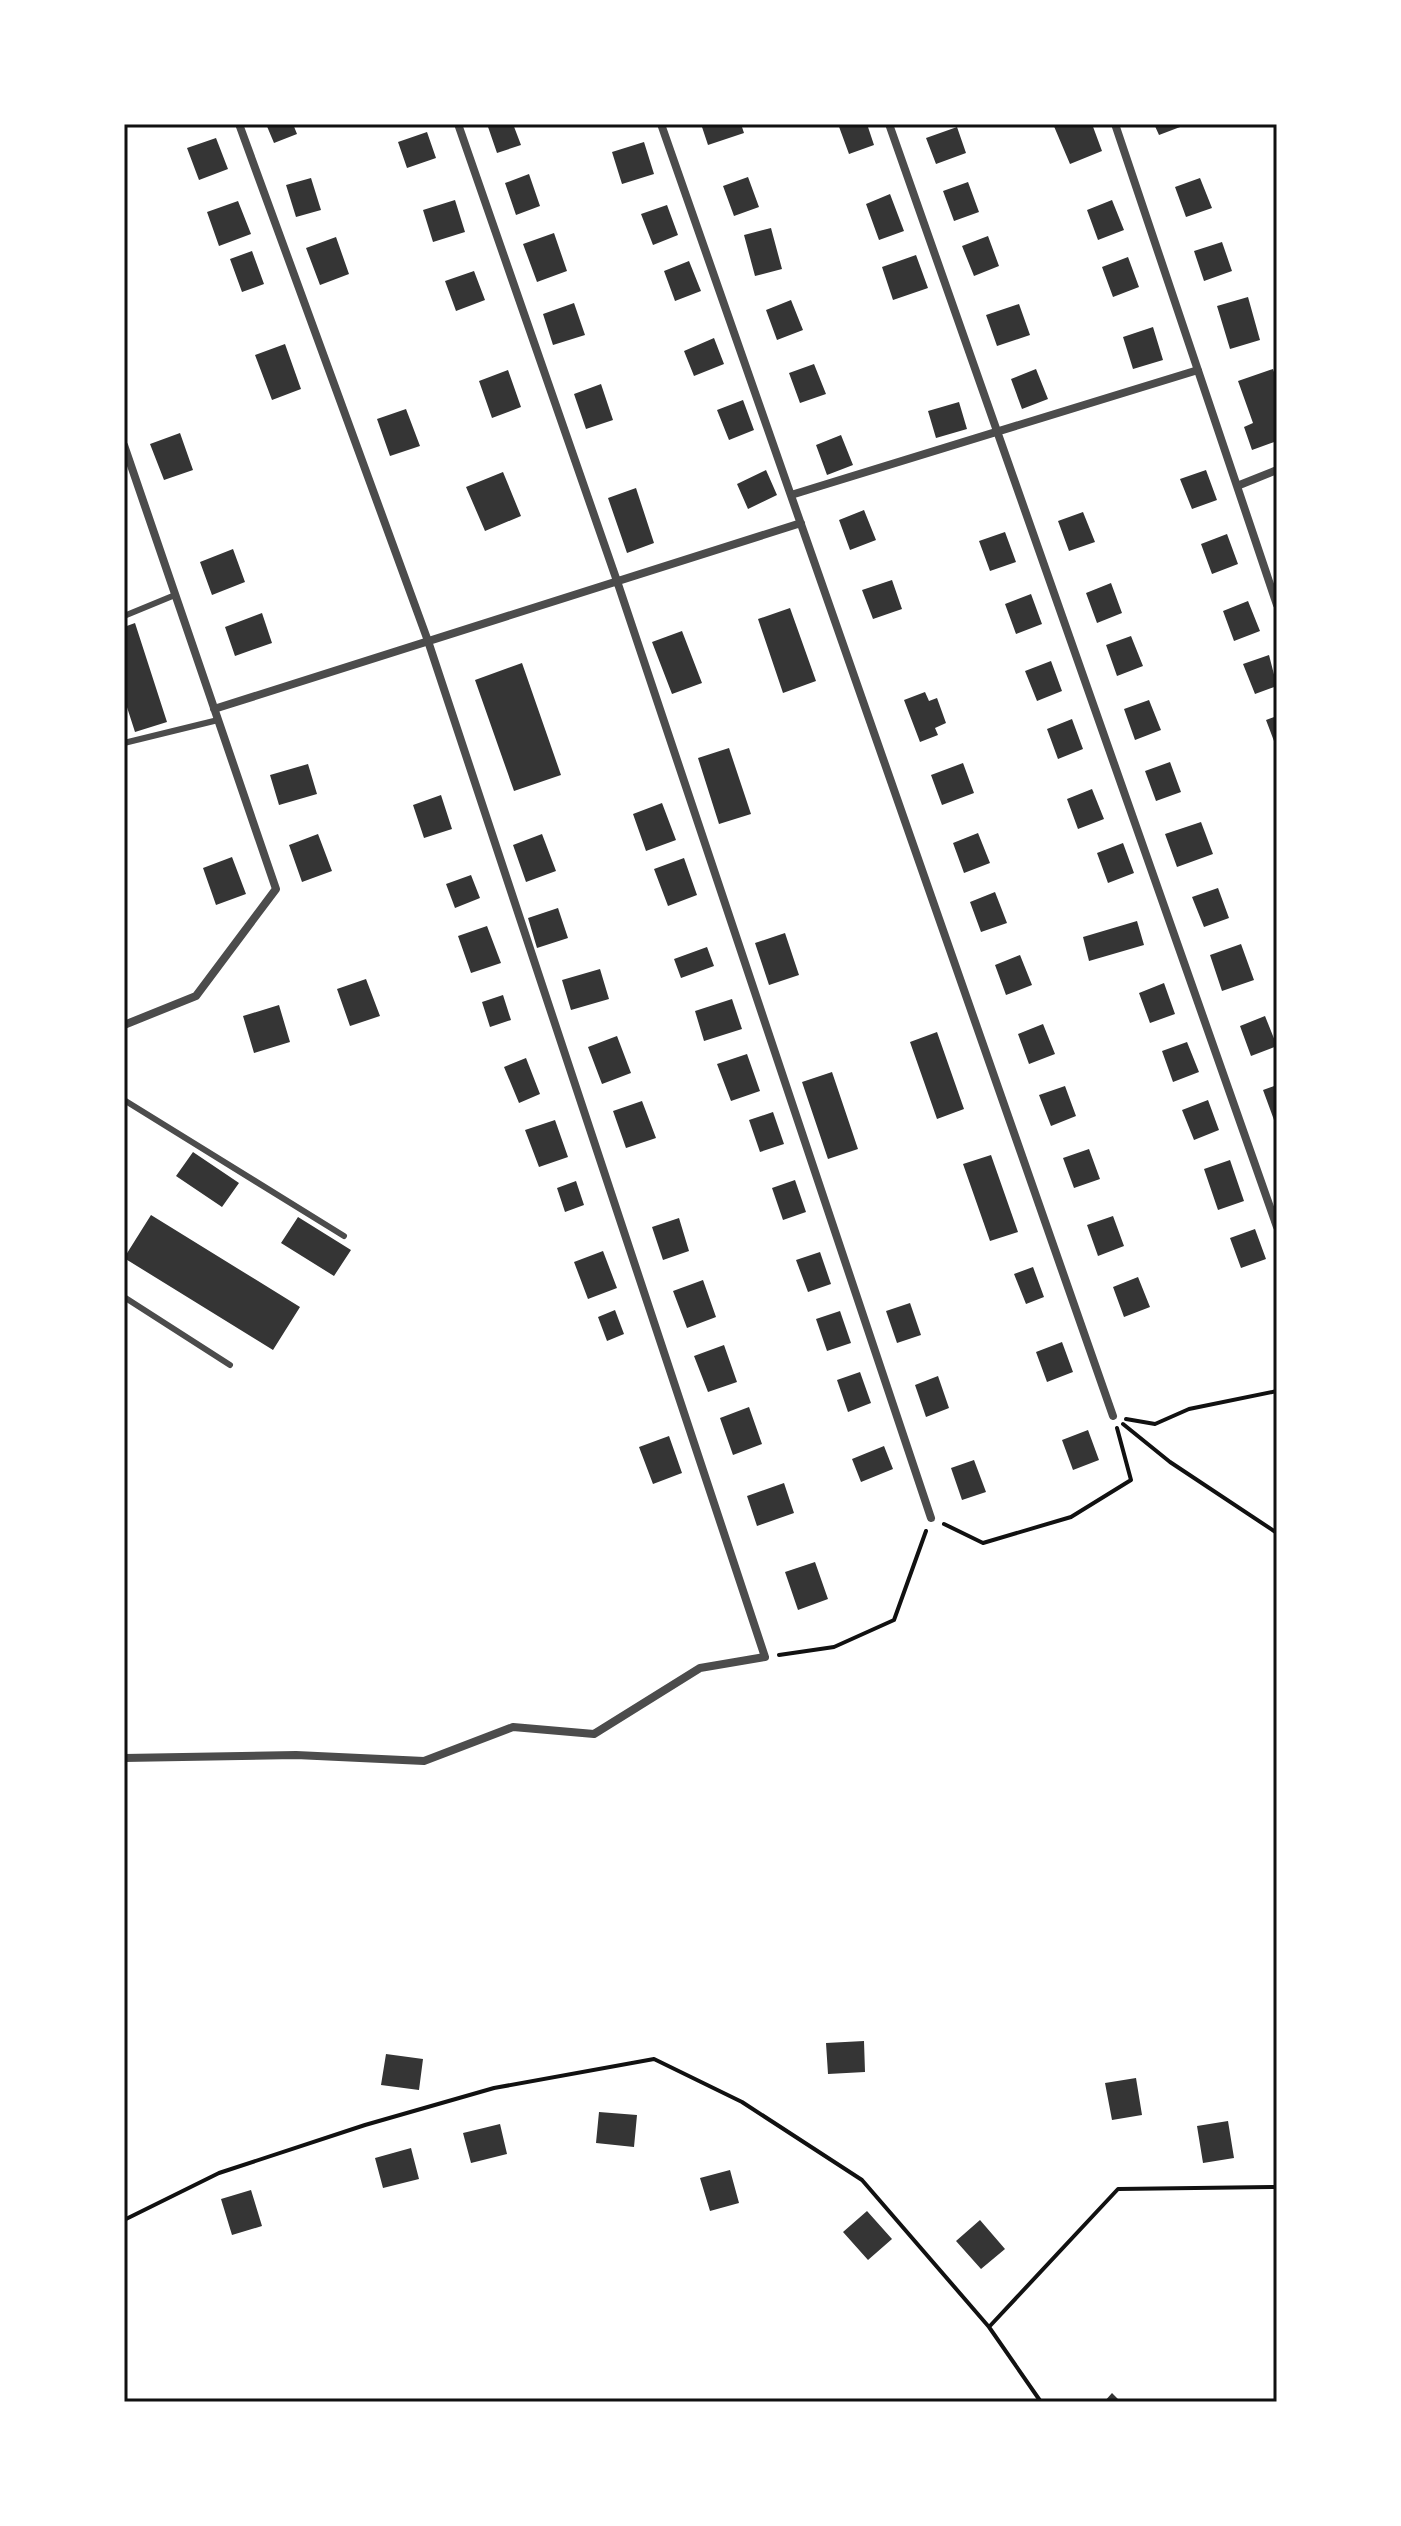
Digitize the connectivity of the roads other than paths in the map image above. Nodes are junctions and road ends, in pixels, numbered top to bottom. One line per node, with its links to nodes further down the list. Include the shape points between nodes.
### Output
1 (239, 124): 17 (street)
2 (458, 124): 13 (street)
3 (661, 124): 11 (street)
4 (889, 124): 7 (street)
5 (1115, 124): 6 (street)
6 (1198, 370): 7 (street); 10 (street)
7 (996, 432): 11 (street); 23 (street)
8 (124, 445): 14 (street)
9 (1277, 470): 10 (street)
10 (1237, 486): 15 (street)
11 (791, 495): 12 (street)
12 (801, 523): 13 (street); 27 (street)
13 (617, 581): 17 (street); 28 (street)
14 (175, 595): 16 (lane); 18 (street)
15 (1277, 605)
16 (124, 616)
17 (428, 641): 18 (street); 29 (street, via 765,1657 700,1668 594,1734 513,1727 424,1761 296,1755)
18 (214, 709): 19 (street)
19 (218, 720): 20 (lane); 21 (street, via 276,889 196,996)
20 (124, 743)
21 (124, 1025)
22 (124, 1100): 24 (lane)
23 (1277, 1227)
24 (344, 1236)
25 (124, 1297): 26 (lane)
26 (230, 1365)
27 (1113, 1416)
28 (931, 1518)
29 (124, 1758)

